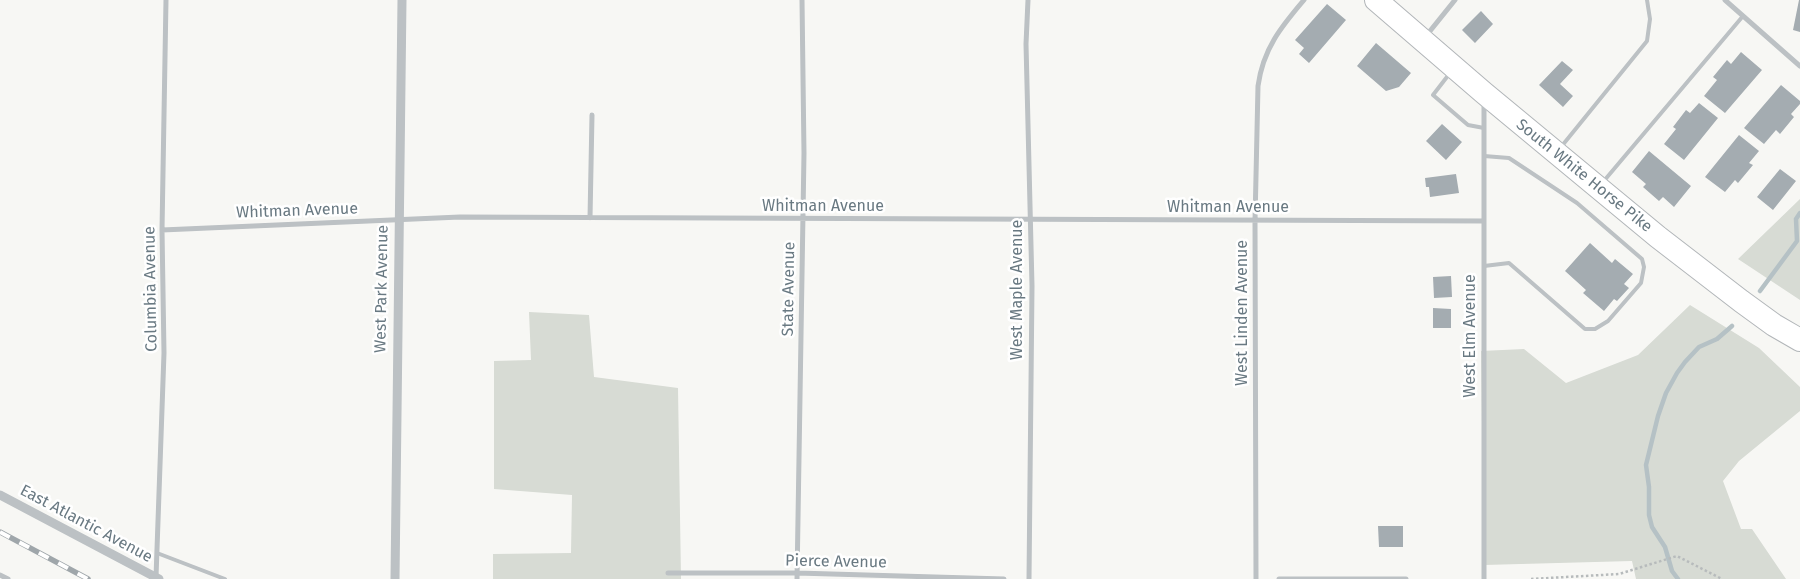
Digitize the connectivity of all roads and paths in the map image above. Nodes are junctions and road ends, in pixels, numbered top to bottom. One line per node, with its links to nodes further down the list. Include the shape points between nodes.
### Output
1 (166, 0): 26 (street, Columbia Avenue)
2 (402, 0): 21 (street, West Park Avenue)
3 (802, 0): 22 (street, State Avenue)
4 (1028, 0): 23 (street, West Maple Avenue)
5 (1304, 0): 24 (street, West Linden Avenue, via 1271,42 1260,71)
6 (1376, 0): 11 (highway, South White Horse Pike)
7 (1455, 0): 11 (street)
8 (1647, 0): 17 (lane, via 1650,18 1647,41)
9 (1725, 0): 10 (street)
10 (1743, 16): 12 (street); 19 (lane)
11 (1423, 40): 13 (highway, South White Horse Pike)
12 (1800, 66)
13 (1454, 67): 14 (highway, South White Horse Pike); 16 (lane, via 1433,95 1468,125)
14 (1484, 93): 16 (street, West Elm Avenue); 17 (highway, South White Horse Pike)
15 (592, 115): 20 (street)
16 (1484, 128): 18 (street, West Elm Avenue)
17 (1556, 153): 19 (highway, South White Horse Pike)
18 (1484, 156): 25 (street, West Elm Avenue); 27 (lane, via 1509,158 1577,203 1642,259 1644,267 1641,283 1608,321 1585,329 1509,262)
19 (1598, 188): 28 (highway, South White Horse Pike, via 1733,295)
20 (590, 218): 21 (street, Whitman Avenue); 22 (street, Whitman Avenue)
21 (398, 220): 26 (street, Whitman Avenue); 37 (street, West Park Avenue)
22 (803, 220): 23 (street, Whitman Avenue); 33 (street, State Avenue)
23 (1030, 220): 24 (street, Whitman Avenue); 39 (street, West Maple Avenue)
24 (1255, 221): 25 (street, Whitman Avenue); 40 (street, West Linden Avenue)
25 (1484, 222): 27 (street, West Elm Avenue)
26 (162, 230): 30 (street, Columbia Avenue, via 164,353)
27 (1484, 266): 43 (street, West Elm Avenue)
28 (1800, 340)
29 (0, 495): 34 (street, East Atlantic Avenue)
30 (156, 553): 34 (street, Columbia Avenue); 36 (lane)
31 (668, 573): 33 (street, Pierce Avenue)
32 (0, 574): 35 (street)
33 (797, 576): 38 (street, Pierce Avenue)
34 (157, 578)
35 (8, 579)
36 (225, 579)
37 (394, 579)
38 (1004, 579)
39 (1030, 579)
40 (1256, 579)
41 (1280, 579): 42 (street)
42 (1406, 579)
43 (1484, 579)
44 (1531, 579): 45 (path, via 1619,574 1677,556)
45 (1722, 579)

